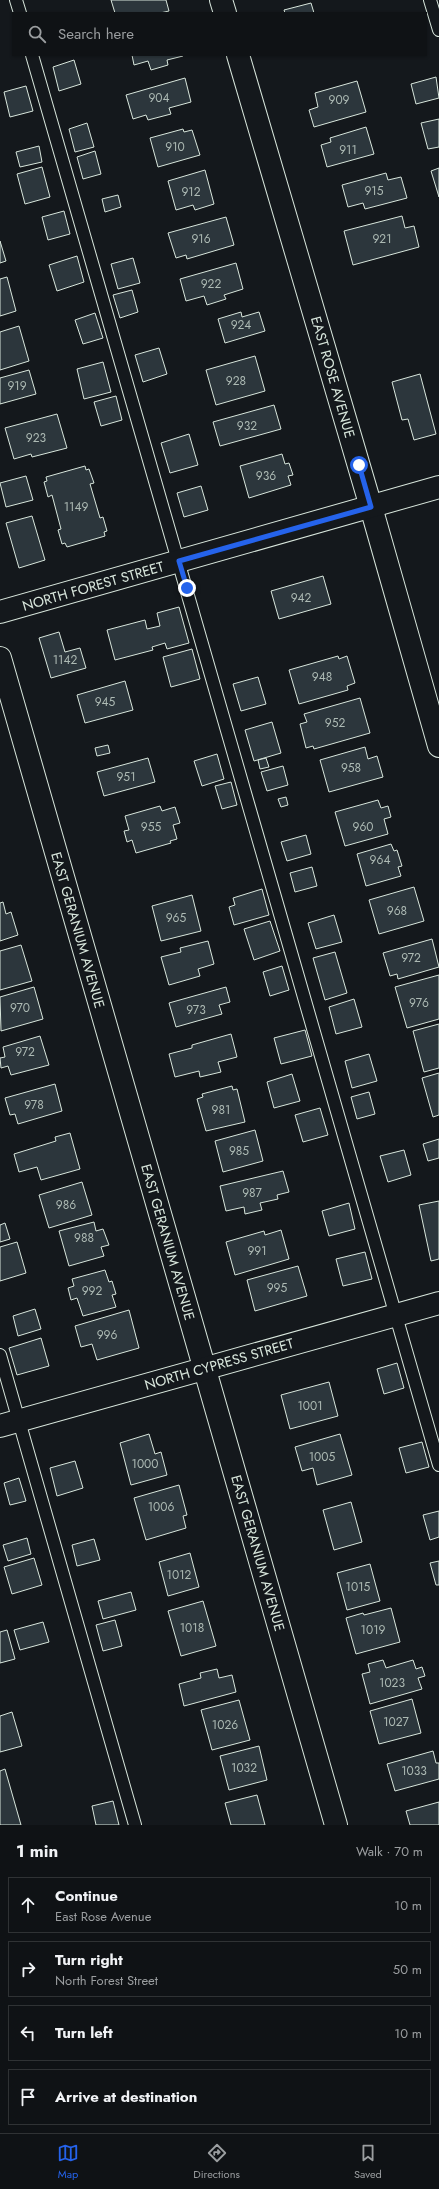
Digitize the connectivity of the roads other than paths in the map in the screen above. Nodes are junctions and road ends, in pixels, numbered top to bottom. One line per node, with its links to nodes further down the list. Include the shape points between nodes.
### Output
1 (16, 0): 4 (lane)
2 (221, 0): 5 (street)
3 (430, 0): 6 (lane)
4 (20, 12)
5 (225, 12)
6 (439, 30)
7 (32, 56): 11 (lane)
8 (238, 56): 10 (street, EAST ROSE AVENUE)
9 (439, 487): 10 (street, NORTH FOREST STREET)
10 (371, 507): 11 (street, NORTH FOREST STREET); 14 (street, EAST ROSE AVENUE)
11 (179, 561): 12 (street, NORTH FOREST STREET); 16 (lane)
12 (0, 612)
13 (0, 658): 18 (street, EAST GERANIUM AVENUE)
14 (439, 746)
15 (439, 1303): 16 (street, NORTH CYPRESS STREET)
16 (395, 1314): 18 (street, NORTH CYPRESS STREET); 20 (lane)
17 (0, 1354): 19 (lane)
18 (204, 1368): 19 (street, NORTH CYPRESS STREET); 22 (street, EAST GERANIUM AVENUE)
19 (10, 1423): 21 (lane)
20 (439, 1465)
21 (135, 1825)
22 (336, 1825)

